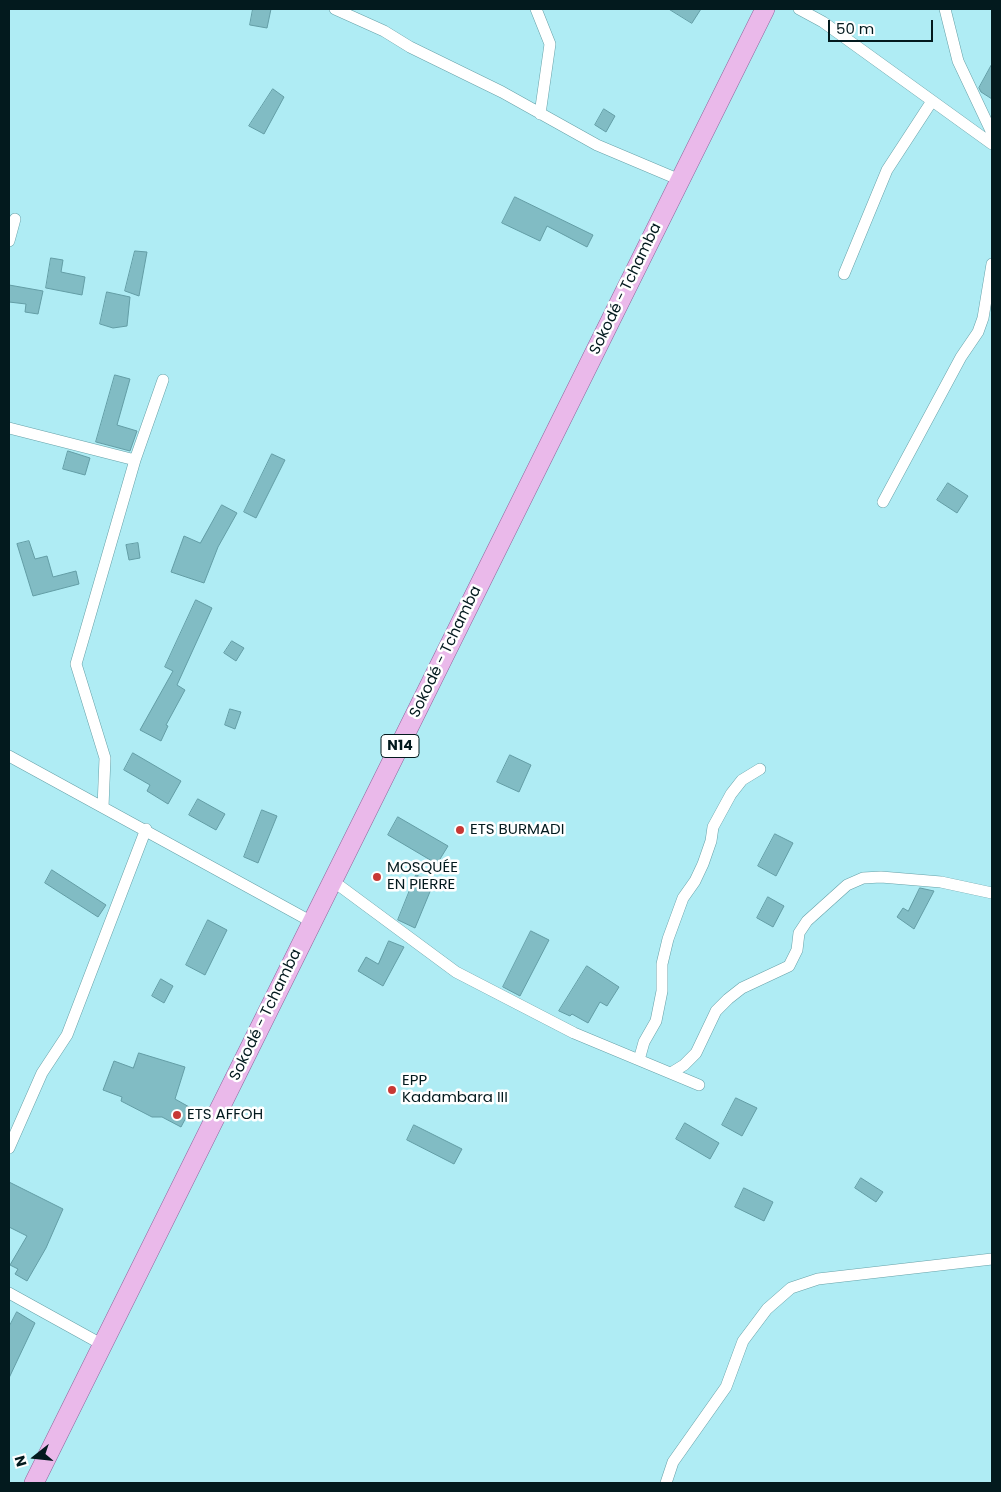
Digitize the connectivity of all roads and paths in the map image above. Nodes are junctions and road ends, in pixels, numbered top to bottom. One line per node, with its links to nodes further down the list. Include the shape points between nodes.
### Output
1 (335, 9): 7 (street, via 384,31)
2 (536, 9): 7 (street, via 550,44)
3 (765, 9): 10 (main road, Sokodé - Tchamba / N14)
4 (800, 9): 6 (street, via 823,22)
5 (945, 9): 8 (street, via 958,61)
6 (932, 102): 9 (street); 14 (street, via 887,170)
7 (540, 114): 10 (street, via 611,152)
8 (992, 133)
9 (992, 144)
10 (680, 180): 23 (main road, Sokodé - Tchamba / N14)
11 (15, 219): 12 (street)
12 (9, 240)
13 (992, 264): 18 (street, via 978,332 961,357)
14 (844, 274)
15 (163, 380): 17 (street)
16 (9, 428): 17 (street)
17 (135, 460): 21 (street, via 76,664 105,758)
18 (883, 502)
19 (9, 756): 21 (street)
20 (760, 769): 26 (street, via 742,780 712,827 711,841 699,872 683,898 668,939 656,1021 644,1042)
21 (103, 806): 22 (street)
22 (146, 829): 25 (street); 29 (street, via 67,1035 42,1073)
23 (333, 881): 25 (main road, Sokodé - Tchamba / N14); 26 (street, via 456,972 574,1033)
24 (992, 893): 27 (street, via 941,882 880,877 863,878 847,886 807,921 799,933 797,950 789,966 742,988 728,999 716,1011 696,1053)
25 (312, 922): 32 (main road, Sokodé - Tchamba / N14)
26 (639, 1060): 27 (street)
27 (671, 1074): 28 (street)
28 (700, 1085)
29 (9, 1148)
30 (992, 1259): 34 (street, via 818,1279 791,1288 767,1309 743,1341 726,1387 673,1462)
31 (9, 1293): 32 (street)
32 (103, 1345): 33 (main road, Sokodé - Tchamba / N14)
33 (34, 1483)
34 (666, 1483)

